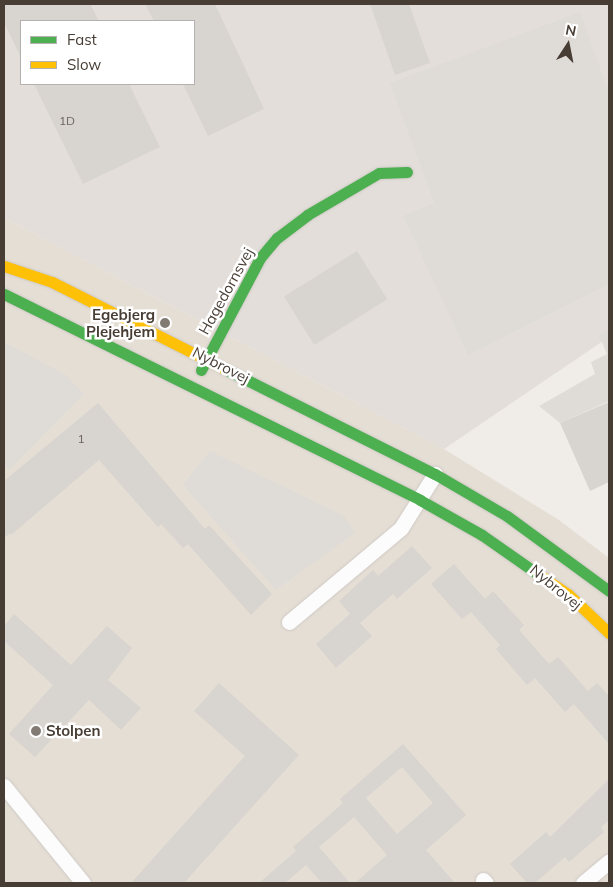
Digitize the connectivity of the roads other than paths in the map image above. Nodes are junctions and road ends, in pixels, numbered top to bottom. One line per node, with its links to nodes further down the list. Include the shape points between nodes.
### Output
1 (407, 172): 4 (street, Hagedornsvej, via 379,173 307,215 277,238 260,258)
2 (4, 266): 4 (street, Nybrovej, via 52,282)
3 (4, 294): 5 (street, Nybrovej)
4 (206, 358): 5 (street, Hagedornsvej); 6 (street, Nybrovej)
5 (194, 387): 7 (street, Nybrovej)
6 (435, 474): 7 (street); 8 (street, Nybrovej, via 507,516)
7 (420, 500): 9 (street, via 401,528); 10 (street, Nybrovej, via 525,562 568,594)
8 (609, 591)
9 (289, 622)
10 (609, 633)
11 (4, 786): 13 (street)
12 (609, 861): 14 (street)
13 (83, 883)
14 (583, 883)

